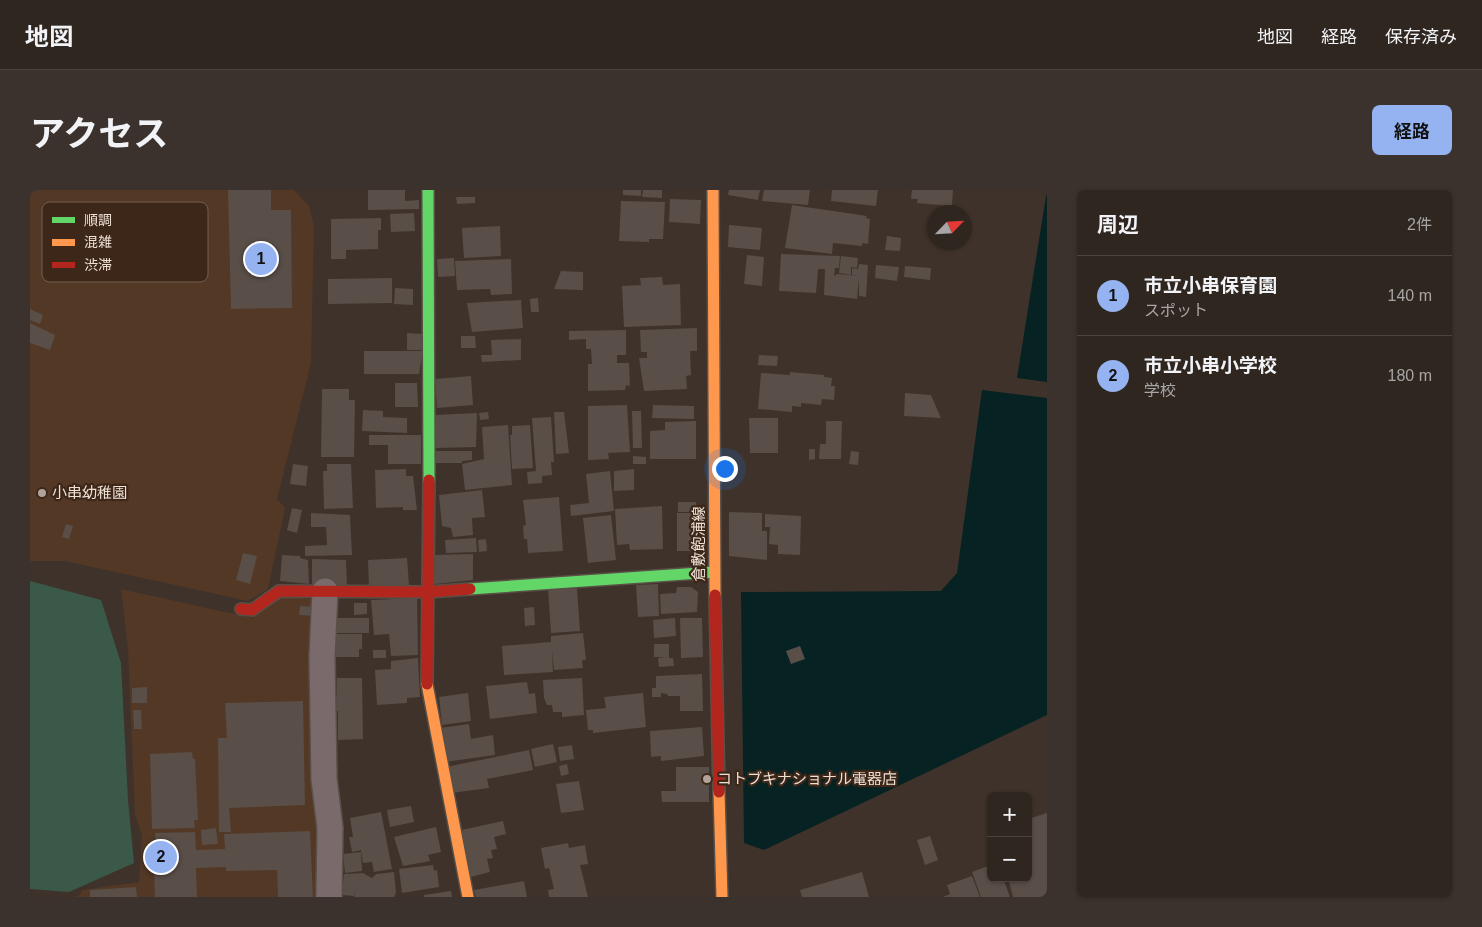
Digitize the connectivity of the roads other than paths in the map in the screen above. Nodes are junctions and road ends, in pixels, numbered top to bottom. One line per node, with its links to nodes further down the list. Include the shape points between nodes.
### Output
1 (428, 190): 5 (street)
2 (713, 190): 3 (street, 倉敷飽浦線)
3 (714, 572): 5 (street); 9 (street, 倉敷飽浦線)
4 (325, 591): 5 (street); 6 (street, via 279,591 252,610); 7 (street, via 322,657 324,779 330,828)
5 (428, 592): 8 (street, via 427,691)
6 (241, 609)
7 (329, 897)
8 (468, 897)
9 (722, 897)

